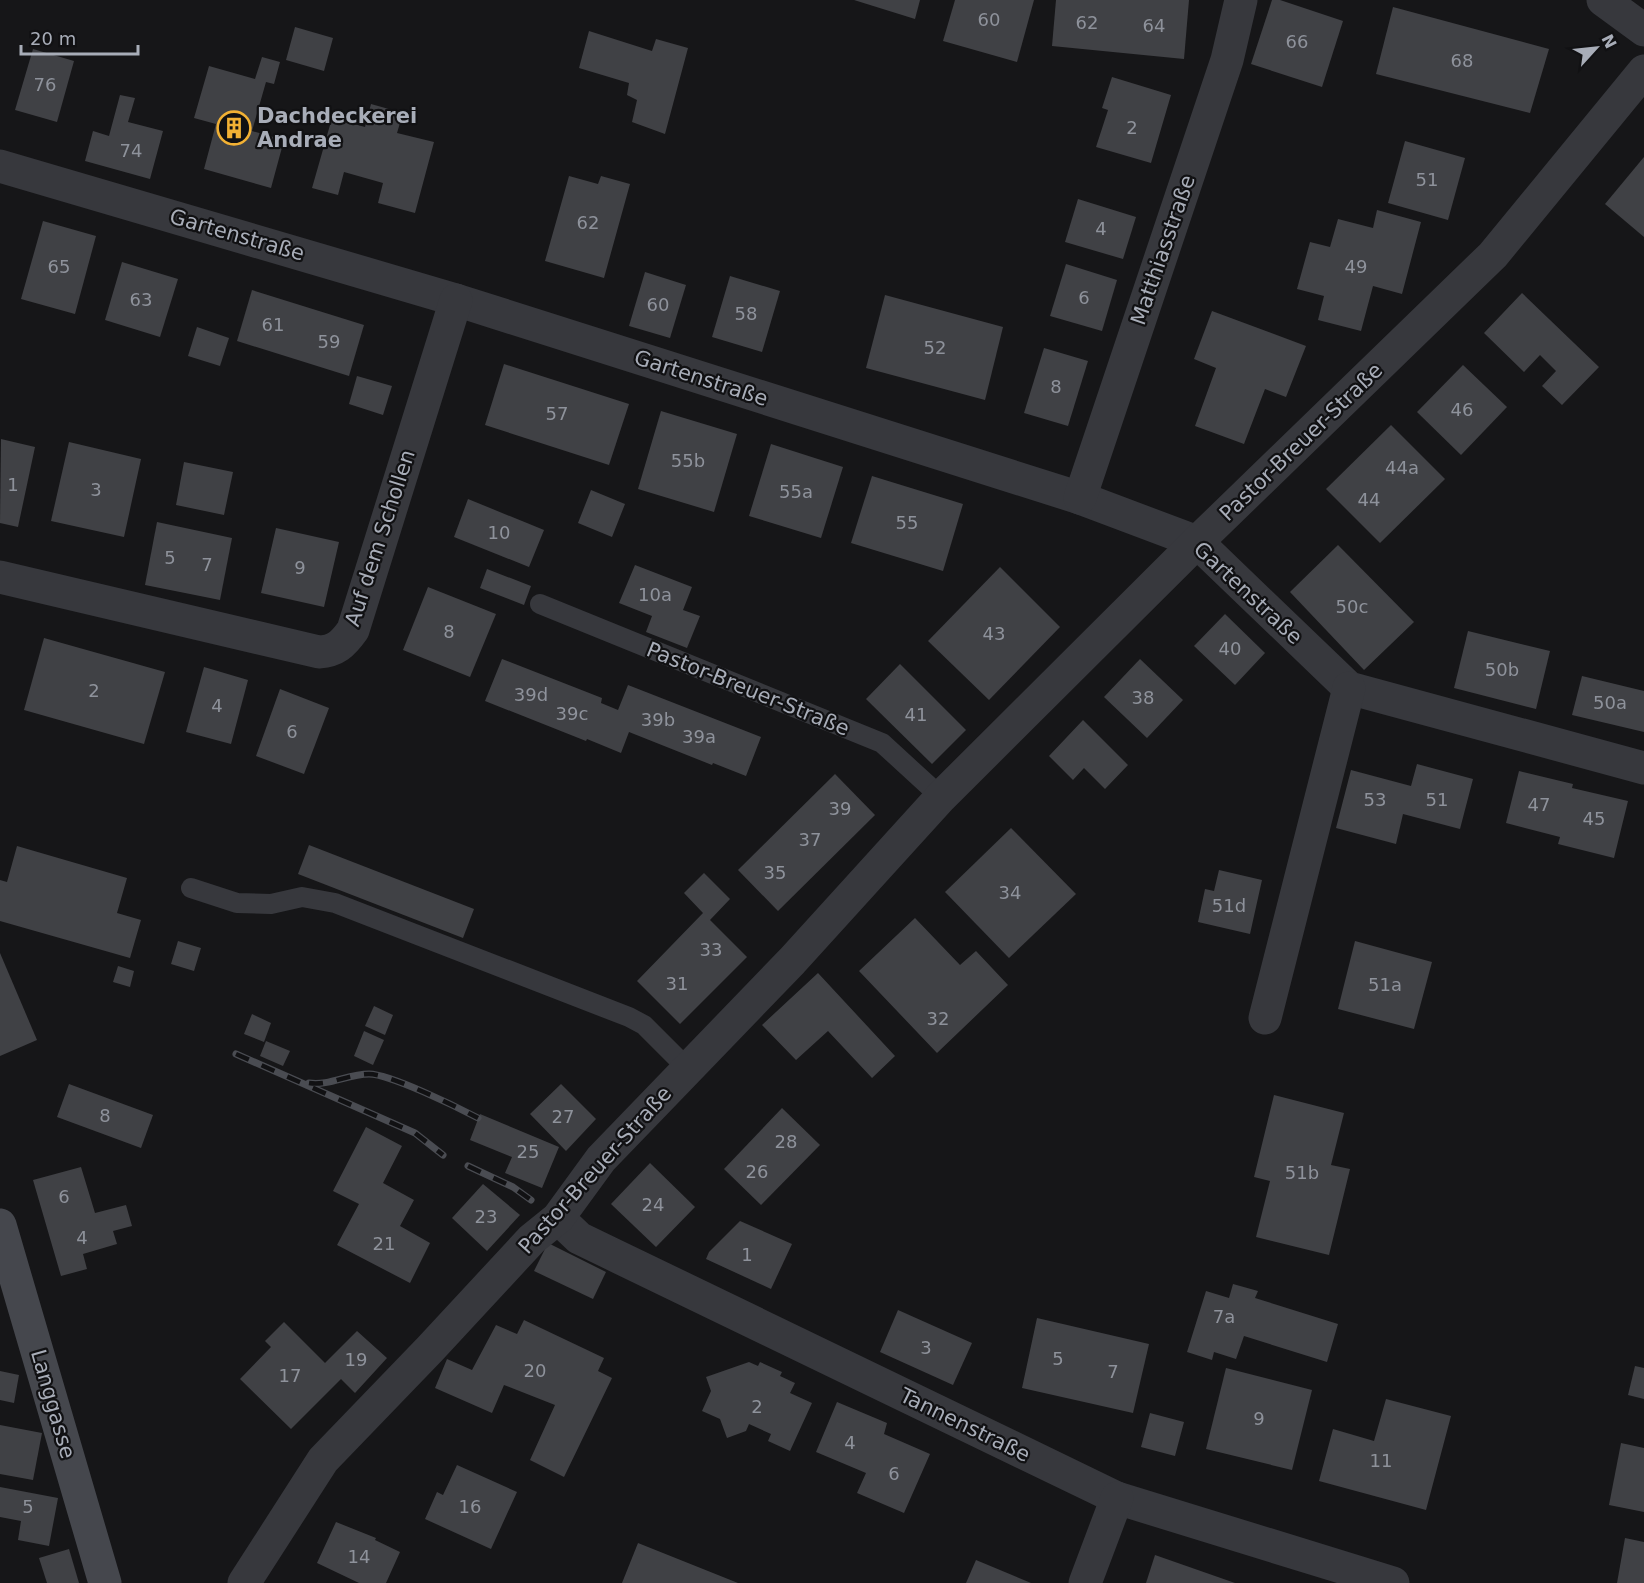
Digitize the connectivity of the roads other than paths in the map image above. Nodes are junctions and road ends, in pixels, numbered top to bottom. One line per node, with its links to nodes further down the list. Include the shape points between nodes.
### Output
1 (1241, 0): 7 (street, Matthiasstraße, via 1227,60)
2 (1603, 0): 3 (street)
3 (1644, 30)
4 (1644, 71): 8 (street, Pastor-Breuer-Straße, via 1493,255)
5 (0, 166): 6 (street, Gartenstraße)
6 (456, 300): 7 (street, Gartenstraße); 9 (street, Auf dem Schollen, via 353,630 344,643 331,651 319,652)
7 (1080, 498): 8 (street, Gartenstraße)
8 (1197, 542): 11 (street, Gartenstraße); 13 (street, Pastor-Breuer-Straße)
9 (0, 578)
10 (540, 604): 13 (lane, Pastor-Breuer-Straße, via 882,743)
11 (1349, 688): 12 (street, Gartenstraße); 15 (street)
12 (1644, 768)
13 (941, 797): 16 (street, Pastor-Breuer-Straße)
14 (191, 888): 16 (lane, via 237,903 271,904 302,897 335,903 630,1017 644,1025)
15 (1265, 1018)
16 (688, 1069): 17 (street, Pastor-Breuer-Straße, via 601,1159)
17 (558, 1218): 19 (street, Tannenstraße, via 579,1238); 21 (street, Pastor-Breuer-Straße, via 532,1239 322,1460)
18 (0, 1225): 20 (street, Langgasse)
19 (1117, 1498): 22 (street); 23 (street, Tannenstraße)
20 (105, 1583)
21 (244, 1583)
22 (1085, 1583)
23 (1393, 1583)

